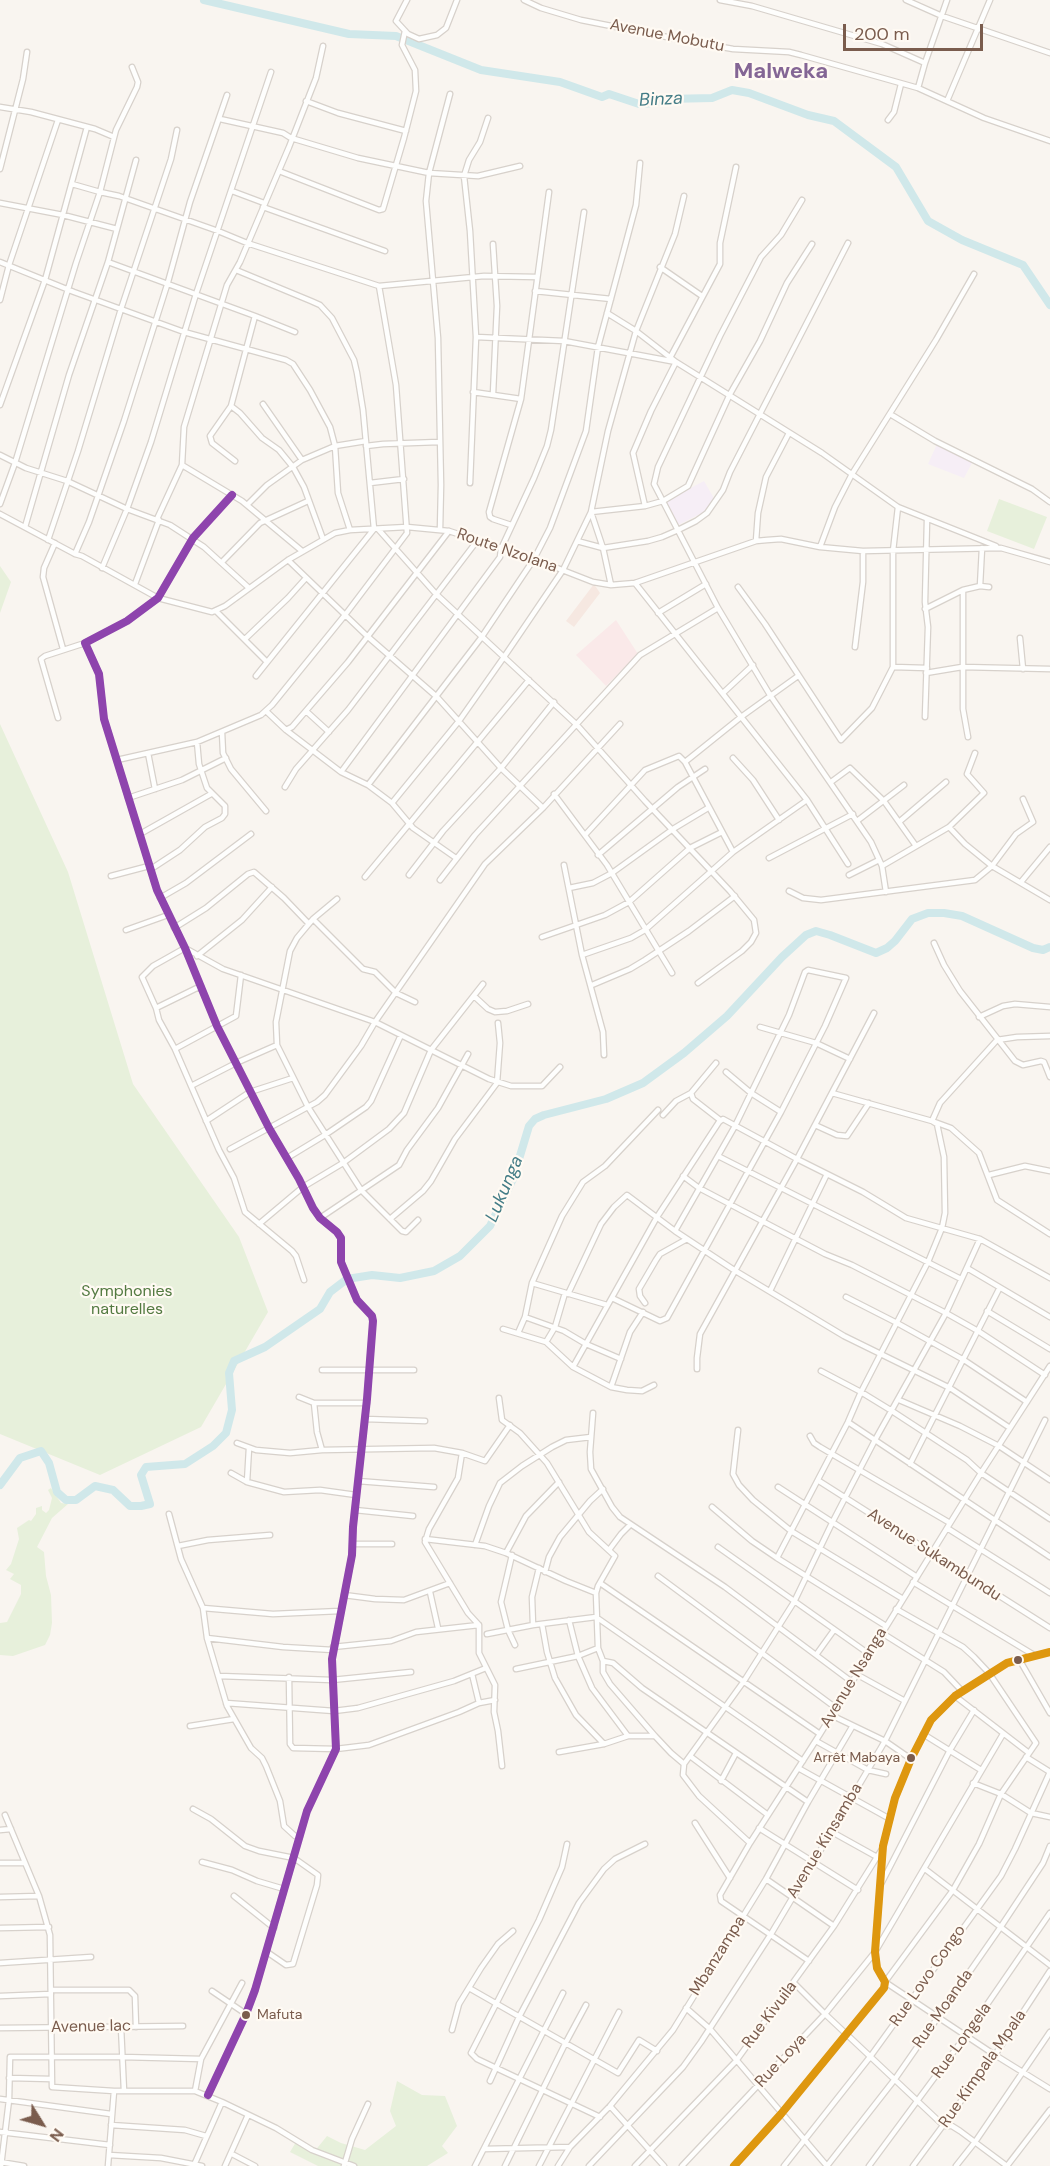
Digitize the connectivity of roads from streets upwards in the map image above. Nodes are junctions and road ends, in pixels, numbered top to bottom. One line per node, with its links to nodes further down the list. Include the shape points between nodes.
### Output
1 (406, 0): 10 (street, via 396,21)
2 (457, 0): 10 (street, via 442,32 419,39)
3 (524, 0): 17 (street, Avenue Mobutu, via 581,20 733,49 789,52)
4 (721, 0): 14 (street, via 882,44)
5 (906, 0): 8 (street)
6 (947, 0): 8 (street)
7 (990, 0): 9 (street)
8 (942, 16): 9 (street); 14 (street)
9 (979, 29): 13 (street); 22 (street)
10 (405, 33): 32 (street, via 402,45 416,76)
11 (323, 46): 21 (street)
12 (27, 52): 24 (street)
13 (1050, 53)
14 (925, 63): 18 (street)
15 (132, 67): 33 (street, via 137,87)
16 (272, 72): 29 (street)
17 (902, 84): 18 (street, Avenue Mobutu); 28 (street)
18 (918, 88): 22 (street, Avenue Mobutu)
19 (450, 94): 43 (street)
20 (227, 95): 25 (street)
21 (306, 101): 32 (street); 34 (street)
22 (947, 101): 35 (street, Avenue Mobutu)
23 (0, 107): 24 (street)
24 (15, 109): 27 (street); 41 (street)
25 (220, 118): 29 (street); 58 (street)
26 (488, 118): 44 (street)
27 (58, 120): 30 (street); 55 (street)
28 (888, 120)
29 (252, 127): 34 (street); 46 (street)
30 (87, 128): 33 (street); 45 (street)
31 (177, 130): 54 (street)
32 (406, 131): 38 (street)
33 (114, 137): 47 (street)
34 (291, 138): 38 (street); 42 (street)
35 (1050, 141)
36 (136, 160): 50 (street)
37 (639, 164): 87 (street, via 636,205)
38 (395, 166): 42 (street, via 380,210); 43 (street)
39 (520, 166): 44 (street, via 488,175)
40 (736, 167): 85 (street, via 720,243 720,264)
41 (0, 169)
42 (279, 171): 53 (street)
43 (429, 173): 44 (street); 79 (street, via 427,212)
44 (464, 176): 74 (street)
45 (72, 184): 47 (street); 57 (street)
46 (232, 191): 53 (street); 61 (street)
47 (100, 192): 50 (street); 59 (street)
48 (549, 192): 76 (street)
49 (684, 196): 70 (street, via 677,227)
50 (125, 198): 54 (street); 60 (street)
51 (801, 200): 107 (street, via 781,235 761,257)
52 (0, 203): 55 (street)
53 (264, 205): 62 (street); 66 (street)
54 (155, 208): 58 (street); 72 (street)
55 (28, 209): 57 (street); 69 (street)
56 (584, 212): 84 (street)
57 (63, 215): 59 (street); 77 (street)
58 (185, 219): 61 (street); 78 (street)
59 (89, 222): 60 (street); 81 (street)
60 (117, 230): 68 (street)
61 (218, 231): 62 (street); 83 (street)
62 (247, 243): 71 (street); 80 (street)
63 (848, 243): 115 (street)
64 (493, 244): 75 (street)
65 (812, 244): 110 (street, via 787,283)
66 (385, 251)
67 (0, 262): 69 (street)
68 (108, 262): 72 (street); 86 (street)
69 (9, 265): 77 (street); 88 (street)
70 (660, 267): 85 (street); 94 (street)
71 (236, 270): 89 (street); 119 (street, via 320,305 332,318 356,367)
72 (135, 271): 78 (street); 90 (street)
73 (974, 274): 116 (street)
74 (473, 277): 75 (street); 79 (street); 97 (street)
75 (496, 277): 76 (street); 98 (street)
76 (537, 277): 82 (street)
77 (45, 280): 81 (street); 113 (street)
78 (168, 282): 83 (street); 93 (street)
79 (434, 282): 80 (street); 118 (street)
80 (380, 286): 120 (street, via 394,370)
81 (68, 289): 86 (street); 125 (street)
82 (536, 291): 84 (street); 99 (street)
83 (196, 294): 89 (street); 95 (street)
84 (571, 294): 87 (street); 101 (street)
85 (702, 296): 105 (street)
86 (94, 299): 90 (street); 128 (street)
87 (610, 299): 91 (street)
88 (0, 300)
89 (221, 303): 92 (street); 100 (street)
90 (121, 309): 93 (street); 131 (street)
91 (607, 313): 94 (street); 102 (street)
92 (255, 315): 96 (street); 103 (street)
93 (155, 322): 95 (street); 135 (street)
94 (636, 331): 104 (street); 105 (street)
95 (184, 332): 100 (street); 143 (street)
96 (295, 332)
97 (476, 337): 98 (street); 108 (street)
98 (496, 337): 99 (street); 109 (street)
99 (528, 338): 101 (street); 111 (street)
100 (210, 339): 103 (street); 126 (street, via 184,427)
101 (564, 341): 102 (street); 149 (street, via 547,446)
102 (598, 347): 104 (street); 175 (street, via 586,431)
103 (246, 350): 114 (street); 121 (street, via 293,364 330,427)
104 (630, 353): 106 (street); 144 (street)
105 (671, 356): 106 (street)
106 (676, 362): 107 (street); 141 (street, via 633,453)
107 (701, 375): 110 (street); 137 (street, via 654,479)
108 (473, 392): 109 (street); 133 (street)
109 (492, 394): 111 (street)
110 (730, 394): 115 (street); 137 (street, via 688,486)
111 (521, 399): 149 (street, via 489,512 490,517)
112 (263, 404): 123 (street)
113 (0, 405)
114 (231, 406): 124 (street, via 211,432 210,440); 127 (street)
115 (759, 414): 117 (street); 155 (street, via 716,501 696,521)
116 (890, 414): 129 (street); 138 (street)
117 (789, 433): 129 (street); 162 (street, via 766,477)
118 (439, 442): 120 (street); 154 (street)
119 (366, 443): 120 (street); 121 (street); 132 (street)
120 (400, 443): 130 (street)
121 (334, 446): 123 (street); 153 (street, via 338,493)
122 (0, 455): 125 (street)
123 (302, 460): 127 (street)
124 (235, 461)
125 (15, 463): 128 (street); 139 (street)
126 (182, 465): 134 (street); 146 (street)
127 (293, 467): 136 (street); 140 (street)
128 (40, 473): 131 (street); 150 (street)
129 (852, 474): 142 (street); 164 (street)
130 (404, 479): 132 (street); 151 (street)
131 (67, 481): 135 (street); 159 (street)
132 (370, 483): 152 (street)
133 (470, 483)
134 (232, 495): 140 (street); 157 (street)
135 (98, 496): 143 (street); 174 (street)
136 (308, 501): 147 (street); 158 (street)
137 (663, 501): 141 (street); 155 (street)
138 (1050, 502)
139 (0, 504)
140 (247, 505): 147 (street)
141 (645, 506): 144 (street)
142 (898, 507): 148 (street); 172 (street)
143 (127, 509): 146 (street); 180 (street)
144 (591, 512): 161 (street); 165 (street)
145 (0, 514): 150 (street)
146 (158, 520): 157 (street); 185 (street)
147 (265, 520): 173 (street); 177 (street)
148 (927, 520): 167 (street); 170 (street)
149 (511, 525): 169 (street)
150 (25, 527): 159 (street)
151 (407, 527): 152 (street, Route Nzolana); 154 (street, Route Nzolana); 168 (street)
152 (376, 529): 153 (street, Route Nzolana); 168 (street); 193 (street)
153 (350, 530): 158 (street, Route Nzolana)
154 (440, 530): 156 (street, Route Nzolana)
155 (678, 530): 165 (street, via 662,537); 178 (street)
156 (449, 531): 160 (street, Route Nzolana); 182 (street)
157 (193, 538): 177 (street); 195 (street)
158 (323, 539): 173 (street, Route Nzolana)
159 (48, 540): 163 (street)
160 (477, 541): 169 (street, Route Nzolana); 194 (street)
161 (577, 541): 165 (street); 181 (street)
162 (756, 542): 164 (street, Route Nzolana, via 781,539); 178 (street, Route Nzolana)
163 (55, 543): 174 (street); 209 (street, via 44,577)
164 (820, 547): 171 (street, Route Nzolana)
165 (603, 548): 187 (street)
166 (982, 548): 167 (street, Route Nzolana); 170 (street, Route Nzolana); 188 (street)
167 (1001, 548): 179 (street, Route Nzolana)
168 (395, 549): 182 (street); 200 (street)
169 (501, 549): 175 (street, Route Nzolana); 201 (street, via 500,557)
170 (928, 549): 172 (street, Route Nzolana); 197 (street)
171 (863, 551): 172 (street, Route Nzolana); 208 (street)
172 (893, 551): 214 (street)
173 (302, 552): 176 (street, Route Nzolana)
174 (75, 554): 180 (street)
175 (534, 559): 181 (street, Route Nzolana); 204 (street)
176 (288, 560): 183 (street); 191 (street, Route Nzolana)
177 (222, 562): 191 (street)
178 (694, 562): 184 (street, Route Nzolana); 186 (street)
179 (1050, 562)
180 (102, 568): 185 (street)
181 (563, 570): 187 (street, Route Nzolana); 211 (street)
182 (416, 574): 194 (street); 203 (street)
183 (306, 578): 193 (street); 206 (street)
184 (635, 583): 187 (street, Route Nzolana); 199 (street)
185 (135, 584): 195 (street)
186 (706, 584): 196 (street); 199 (street)
187 (611, 585)
188 (980, 586): 190 (street); 192 (street)
189 (738, 587): 221 (street)
190 (989, 587)
191 (249, 588): 198 (street, Route Nzolana)
192 (963, 590): 197 (street); 215 (street)
193 (321, 593): 200 (street); 212 (street)
194 (436, 594): 201 (street); 210 (street)
195 (158, 598): 198 (street, via 206,612); 207 (street, via 127,621)
196 (718, 608): 202 (street); 213 (street)
197 (925, 609): 218 (street)
198 (216, 611): 206 (street)
199 (658, 613): 202 (street)
200 (345, 615): 203 (street); 227 (street)
201 (458, 615): 204 (street); 219 (street)
202 (674, 633): 223 (street); 234 (street, via 640,655)
203 (367, 636): 210 (street); 228 (street)
204 (482, 638): 211 (street); 225 (street)
205 (1020, 638): 216 (street)
206 (245, 639): 212 (street)
207 (85, 643): 209 (street); 247 (street, via 99,674 104,719)
208 (855, 646)
209 (63, 649): 231 (street, via 41,659)
210 (389, 656): 219 (street); 237 (street)
211 (504, 657): 222 (street); 232 (street)
212 (267, 662): 220 (street)
213 (753, 665): 223 (street); 224 (street)
214 (893, 667): 218 (street); 221 (street, via 872,708 841,740)
215 (962, 667): 216 (street); 218 (street); 238 (street)
216 (1023, 669): 217 (street)
217 (1050, 669)
218 (926, 670): 230 (street)
219 (413, 675): 225 (street); 252 (street)
220 (256, 676)
221 (798, 676): 224 (street)
222 (529, 680): 226 (street); 240 (street)
223 (723, 693): 229 (street)
224 (770, 695): 229 (street); 254 (street)
225 (437, 697): 232 (street); 256 (street)
226 (554, 702): 234 (street); 249 (street)
227 (266, 711): 235 (street); 236 (street)
228 (306, 711): 235 (street); 237 (street)
229 (741, 717): 248 (street); 266 (street)
230 (925, 717)
231 (58, 718)
232 (459, 721): 240 (street); 268 (street)
233 (620, 724): 241 (street)
234 (577, 725): 241 (street); 259 (street)
235 (286, 730): 242 (street)
236 (222, 732): 239 (street); 246 (street)
237 (329, 732): 242 (street)
238 (968, 737)
239 (197, 742): 243 (street); 250 (street)
240 (479, 742): 249 (street); 276 (street)
241 (597, 747): 257 (street); 263 (street)
242 (314, 750): 252 (street); 260 (street)
243 (148, 753): 247 (street); 261 (street)
244 (975, 753): 278 (street, via 967,774 984,793)
245 (733, 758): 274 (street)
246 (226, 759): 250 (street); 272 (street)
247 (117, 760): 264 (street)
248 (685, 762): 253 (street); 257 (street, via 679,756 649,767)
249 (501, 768): 259 (street); 285 (street)
250 (201, 770): 261 (street); 262 (street)
251 (705, 770): 253 (street)
252 (341, 772): 256 (street)
253 (693, 777): 270 (street); 271 (street)
254 (831, 782): 267 (street, via 850,768); 273 (street)
255 (946, 782): 277 (street)
256 (368, 785): 268 (street)
257 (631, 785): 271 (street); 284 (street)
258 (904, 785): 267 (street)
259 (521, 786): 269 (street); 291 (street)
260 (285, 787)
261 (155, 789): 264 (street)
262 (211, 794): 282 (street); 298 (street, via 225,806 222,818)
263 (554, 794): 269 (street); 284 (street)
264 (128, 798): 282 (street)
265 (1023, 799): 297 (street, via 1033,822 1016,834)
266 (807, 800): 274 (street); 279 (street)
267 (884, 801): 275 (street); 277 (street)
268 (392, 803): 276 (street)
269 (543, 808): 336 (street, via 485,864)
270 (708, 808): 280 (street); 281 (street)
271 (653, 809): 280 (street); 290 (street)
272 (266, 811)
273 (853, 814): 275 (street); 279 (street)
274 (779, 820): 289 (street)
275 (857, 821): 293 (street)
276 (409, 822): 285 (street); 304 (street)
277 (899, 822): 286 (street)
278 (949, 827): 286 (street); 297 (street)
279 (825, 828): 292 (street); 294 (street)
280 (673, 829): 288 (street); 300 (street)
281 (722, 832): 288 (street); 289 (street)
282 (140, 834): 298 (street)
283 (250, 834): 312 (street, via 186,884)
284 (585, 835): 290 (street)
285 (435, 842): 291 (street); 301 (street)
286 (916, 846): 296 (street)
287 (1050, 847): 306 (street)
288 (690, 848): 299 (street); 315 (street)
289 (734, 852): 299 (street)
290 (598, 855): 300 (street)
291 (456, 858): 305 (street)
292 (769, 858)
293 (879, 860): 296 (street); 302 (street)
294 (848, 864)
295 (564, 865): 308 (street)
296 (882, 866): 310 (street)
297 (992, 866): 306 (street); 310 (street, via 975,880)
298 (150, 867): 303 (street); 312 (street)
299 (712, 872): 311 (street); 321 (street)
300 (612, 873): 308 (street, via 593,883); 315 (street)
301 (409, 875)
302 (849, 875)
303 (111, 876)
304 (365, 877)
305 (440, 880)
306 (1021, 882): 314 (street)
307 (272, 887): 317 (street); 319 (street, via 250,873); 327 (street, via 242,920)
308 (569, 888): 318 (street)
309 (789, 891): 310 (street, via 821,900)
310 (886, 892)
311 (735, 896): 325 (street); 331 (street, via 754,920 756,933 742,951)
312 (160, 898): 316 (street)
313 (337, 899): 317 (street)
314 (1050, 900)
315 (629, 902): 318 (street); 321 (street)
316 (168, 915): 319 (street); 320 (street)
317 (311, 922): 335 (street, via 290,951); 336 (street)
318 (577, 925): 322 (street); 326 (street)
319 (174, 928): 324 (street)
320 (126, 930)
321 (645, 930): 325 (street); 326 (street)
322 (542, 937)
323 (933, 944): 343 (street, via 952,980)
324 (185, 948): 327 (street); 328 (street); 341 (street, via 142,977)
325 (659, 951): 329 (street); 333 (street)
326 (582, 955): 333 (street)
327 (197, 956): 328 (street); 330 (street)
328 (190, 962): 334 (street)
329 (672, 973)
330 (241, 975): 335 (street); 346 (street, via 236,1016)
331 (698, 983)
332 (483, 984): 337 (street)
333 (592, 985): 357 (street)
334 (201, 986): 341 (street); 346 (street)
335 (282, 990): 344 (street); 353 (street, via 276,1022)
336 (396, 993): 338 (street); 344 (street)
337 (474, 996): 339 (street, via 495,1012); 355 (street)
338 (415, 1002)
339 (528, 1004)
340 (1050, 1007): 343 (street, via 1016,1004)
341 (156, 1008): 354 (street)
342 (874, 1013): 358 (street)
343 (979, 1017): 351 (street)
344 (375, 1022): 349 (street); 373 (street, via 325,1095)
345 (498, 1023): 366 (street)
346 (217, 1026): 354 (street); 359 (street)
347 (760, 1027): 348 (street)
348 (781, 1033): 352 (street); 352 (street, via 808,970 846,978); 370 (street)
349 (401, 1035): 355 (street); 383 (street, via 371,1101)
350 (1050, 1036): 351 (street)
351 (997, 1040): 364 (street, via 1018,1064 1044,1062); 379 (street, via 940,1103)
352 (816, 1043): 358 (street); 375 (street)
353 (277, 1045): 359 (street); 365 (street)
354 (175, 1049): 367 (street)
355 (431, 1050): 361 (street); 389 (street, via 404,1113)
356 (468, 1054): 361 (street)
357 (604, 1055)
358 (850, 1059): 371 (street)
359 (236, 1063): 367 (street); 368 (street)
360 (716, 1063): 369 (street)
361 (463, 1066): 366 (street); 398 (street, via 399,1165)
362 (560, 1067): 366 (street, via 542,1086)
363 (726, 1072): 370 (street)
364 (1050, 1077)
365 (293, 1078): 368 (street); 373 (street)
366 (497, 1083): 403 (street, via 455,1139 427,1186)
367 (191, 1086): 378 (street)
368 (250, 1092): 378 (street); 382 (street)
369 (691, 1093): 376 (street, via 676,1101); 377 (street, via 693,1099)
370 (752, 1093): 375 (street); 381 (street)
371 (832, 1093): 372 (street); 380 (street)
372 (869, 1103): 379 (street); 380 (street, via 848,1136)
373 (308, 1107): 382 (street); 383 (street)
374 (658, 1110): 420 (street, via 605,1166 583,1182 562,1216)
375 (781, 1112): 384 (street)
376 (663, 1116)
377 (720, 1120): 381 (street); 394 (street)
378 (206, 1121): 406 (street, via 234,1178 245,1212)
379 (932, 1121): 393 (street, via 951,1128 979,1153); 407 (street, via 944,1157)
380 (815, 1125): 388 (street)
381 (735, 1126): 384 (street); 386 (street)
382 (269, 1128): 385 (street); 387 (street)
383 (325, 1135): 387 (street); 389 (street)
384 (764, 1141): 388 (street); 390 (street)
385 (230, 1149)
386 (718, 1156): 390 (street); 396 (street)
387 (287, 1158): 395 (street)
388 (797, 1159): 392 (street); 397 (street)
389 (343, 1163): 395 (street); 398 (street)
390 (748, 1171): 397 (street); 399 (street)
391 (1050, 1171): 393 (street, via 1025,1166)
392 (827, 1174): 400 (street); 407 (street, via 906,1218)
393 (989, 1174): 409 (street, via 997,1200)
394 (683, 1176): 396 (street); 401 (street)
395 (303, 1187): 402 (street); 406 (street)
396 (699, 1188): 399 (street); 408 (street)
397 (781, 1188): 400 (street); 405 (street)
398 (362, 1190): 402 (street); 403 (street)
399 (730, 1203): 405 (street); 413 (street)
400 (813, 1205): 410 (street); 414 (street)
401 (657, 1217): 408 (street); 423 (street, via 627,1195 601,1224); 426 (street)
402 (320, 1218): 449 (street, via 338,1232 347,1279 357,1300 372,1316)
403 (390, 1219): 404 (street, via 404,1232)
404 (418, 1220)
405 (763, 1220): 410 (street); 416 (street)
406 (259, 1224): 419 (street, via 297,1256)
407 (942, 1228): 412 (street); 414 (street)
408 (675, 1231): 411 (street)
409 (1050, 1234)
410 (796, 1238): 422 (street); 424 (street)
411 (687, 1239): 413 (street); 427 (street, via 656,1260 639,1289)
412 (980, 1239): 415 (street); 417 (street)
413 (705, 1250): 416 (street); 430 (street, via 667,1318 660,1320)
414 (928, 1262): 418 (street); 424 (street)
415 (967, 1268): 418 (street); 421 (street)
416 (734, 1270): 422 (street); 448 (street, via 700,1334)
417 (1050, 1278)
418 (960, 1279): 431 (street)
419 (304, 1280)
420 (532, 1283): 423 (street); 432 (street)
421 (999, 1289): 429 (street); 433 (street)
422 (770, 1291): 443 (street)
423 (566, 1293): 428 (street); 435 (street)
424 (911, 1294): 431 (street); 434 (street)
425 (846, 1297): 434 (street)
426 (612, 1298): 428 (street); 430 (street)
427 (645, 1303)
428 (608, 1305): 441 (street)
429 (987, 1311): 437 (street); 442 (street)
430 (643, 1312): 444 (street, via 630,1332)
431 (946, 1313): 437 (street); 439 (street)
432 (525, 1317): 435 (street); 438 (street)
433 (1050, 1317)
434 (897, 1323): 439 (street); 443 (street)
435 (555, 1327): 440 (street); 441 (street)
436 (503, 1329): 438 (street)
437 (978, 1331): 445 (street); 454 (street)
438 (518, 1333): 440 (street)
439 (931, 1341): 445 (street); 453 (street)
440 (546, 1342): 447 (street)
441 (586, 1344): 444 (street); 447 (street)
442 (1050, 1348)
443 (880, 1354): 453 (street); 458 (street)
444 (621, 1359): 456 (street)
445 (964, 1360): 457 (street); 462 (street)
446 (1050, 1366): 454 (street, Avenue Nsanga)
447 (573, 1367): 456 (street)
448 (698, 1369)
449 (369, 1370): 450 (street); 451 (street); 464 (street)
450 (414, 1370)
451 (322, 1371)
452 (821, 1371): 458 (street)
453 (914, 1371): 457 (street); 461 (street)
454 (1044, 1375): 462 (street, Avenue Nsanga)
455 (654, 1385): 456 (street, via 642,1391)
456 (611, 1387)
457 (950, 1388): 467 (street); 473 (street)
458 (861, 1392): 465 (street); 471 (street)
459 (299, 1397): 463 (street)
460 (499, 1398): 472 (street, via 500,1417)
461 (899, 1400): 465 (street); 467 (street)
462 (1027, 1402): 473 (street, Avenue Nsanga)
463 (314, 1403): 464 (street); 482 (street)
464 (367, 1403): 468 (street)
465 (892, 1411): 475 (street); 478 (street)
466 (593, 1413): 477 (street)
467 (936, 1414): 475 (street); 480 (street)
468 (365, 1419): 469 (street); 483 (street)
469 (425, 1420)
470 (1045, 1420): 487 (street, Avenue Kinsamba)
471 (848, 1422): 478 (street); 485 (street)
472 (510, 1425): 484 (street, via 485,1461); 486 (street)
473 (1010, 1428): 480 (street, Avenue Nsanga)
474 (738, 1430): 515 (street, via 733,1468 739,1485)
475 (926, 1435): 488 (street); 491 (street)
476 (810, 1436): 485 (street, via 814,1443)
477 (591, 1437): 486 (street, via 566,1440); 499 (street, via 591,1468)
478 (874, 1440): 488 (street); 489 (street)
479 (237, 1443): 481 (street)
480 (999, 1446): 487 (street); 491 (street, Avenue Nsanga)
481 (249, 1448): 482 (street, via 290,1453); 495 (street)
482 (322, 1450): 483 (street)
483 (361, 1450): 484 (street, via 434,1448); 493 (street)
484 (462, 1453): 517 (street, via 458,1478)
485 (832, 1453): 489 (street); 494 (street)
486 (540, 1454): 496 (street); 520 (street, via 500,1484)
487 (1024, 1463): 492 (street); 500 (street, Avenue Kinsamba)
488 (910, 1464): 503 (street)
489 (860, 1470): 502 (street); 514 (street)
490 (231, 1473): 495 (street)
491 (981, 1473): 500 (street); 503 (street, Avenue Nsanga)
492 (1050, 1480)
493 (358, 1481): 497 (street); 501 (street)
494 (819, 1481): 502 (street, Avenue Sukambundu); 504 (street)
495 (248, 1482): 501 (street, via 284,1492 320,1490)
496 (559, 1482): 509 (street); 526 (street, via 526,1516)
497 (434, 1487)
498 (778, 1487): 504 (street)
499 (603, 1489): 509 (street); 513 (street, via 612,1507)
500 (1008, 1492): 510 (street); 511 (street, Avenue Kinsamba)
501 (356, 1495): 506 (street)
502 (846, 1497): 512 (street); 527 (street, Avenue Sukambundu)
503 (965, 1500): 511 (street); 514 (street, Avenue Nsanga)
504 (804, 1505): 512 (street); 515 (street)
505 (712, 1507): 530 (street)
506 (355, 1510): 508 (street); 518 (street)
507 (169, 1514): 521 (street)
508 (413, 1515)
509 (579, 1515): 525 (street, via 589,1532); 532 (street, via 560,1537)
510 (1050, 1519)
511 (995, 1520): 524 (street, Avenue Kinsamba); 529 (street)
512 (832, 1523): 523 (street); 534 (street)
513 (630, 1526): 525 (street); 555 (street)
514 (949, 1526): 524 (street); 527 (street, Avenue Nsanga)
515 (791, 1531): 523 (street); 530 (street)
516 (270, 1535): 521 (street)
517 (425, 1539): 520 (street); 538 (street)
518 (353, 1544): 519 (street); 543 (street)
519 (392, 1544)
520 (475, 1545): 526 (street)
521 (178, 1546): 547 (street)
522 (718, 1547): 545 (street)
523 (821, 1548): 535 (street); 544 (street)
524 (981, 1548): 536 (street, Avenue Kinsamba); 542 (street)
525 (609, 1550): 539 (street, via 615,1558)
526 (506, 1552): 528 (street)
527 (931, 1554): 534 (street, Avenue Nsanga); 536 (street, Avenue Sukambundu)
528 (512, 1555): 531 (street); 559 (street, via 501,1602)
529 (1050, 1557)
530 (777, 1558): 535 (street)
531 (539, 1568): 532 (street); 554 (street, via 532,1597)
532 (545, 1572): 541 (street)
533 (658, 1576): 568 (street)
534 (917, 1576): 537 (street, Avenue Nsanga)
535 (807, 1577): 545 (street); 556 (street)
536 (967, 1577): 546 (street, Avenue Kinsamba); 557 (street, Avenue Sukambundu)
537 (913, 1582): 544 (street, Avenue Nsanga); 546 (street)
538 (450, 1583): 540 (street); 553 (street)
539 (600, 1583): 541 (street); 587 (street)
540 (430, 1592): 543 (street, via 398,1600); 558 (street)
541 (596, 1593): 550 (street)
542 (1050, 1593)
543 (344, 1595): 549 (street)
544 (903, 1599): 548 (street, Avenue Nsanga)
545 (794, 1602): 555 (street); 560 (street)
546 (952, 1605): 562 (street, Avenue Kinsamba); 573 (street)
547 (203, 1608): 549 (street, via 273,1614); 564 (street)
548 (896, 1609): 556 (street, Avenue Nsanga); 562 (street)
549 (340, 1611): 566 (street)
550 (596, 1617): 551 (street); 567 (street); 595 (street)
551 (569, 1620): 552 (street); 572 (street)
552 (542, 1624): 554 (street); 577 (street)
553 (480, 1625): 558 (street); 578 (street, via 479,1653)
554 (533, 1625): 559 (street)
555 (778, 1626): 568 (street); 570 (street)
556 (886, 1626): 561 (street, Avenue Nsanga)
557 (1050, 1628)
558 (438, 1629): 566 (street, via 391,1641)
559 (508, 1630): 563 (street); 565 (street)
560 (834, 1630): 570 (street); 571 (street)
561 (882, 1633): 571 (street, Avenue Nsanga); 574 (street)
562 (938, 1633): 574 (street, Avenue Kinsamba); 581 (street, via 963,1647)
563 (487, 1634)
564 (207, 1638): 566 (street); 584 (street)
565 (515, 1645)
566 (333, 1648): 586 (street)
567 (598, 1648): 572 (street); 576 (street)
568 (762, 1652): 587 (street); 597 (street)
569 (1050, 1653): 573 (street)
570 (816, 1654): 588 (street)
571 (868, 1654): 583 (street, Avenue Nsanga)
572 (578, 1656): 577 (street); 609 (street, via 592,1688)
573 (1034, 1656): 575 (street)
574 (925, 1659): 589 (street); 592 (street, Avenue Kinsamba)
575 (1019, 1659): 581 (street); 600 (street)
576 (603, 1661): 605 (street, via 613,1663); 610 (street, via 603,1672 610,1684)
577 (550, 1663): 579 (street); 613 (street, via 576,1715)
578 (486, 1668): 582 (street); 591 (street, via 495,1685)
579 (516, 1669)
580 (411, 1672): 586 (street)
581 (989, 1673): 589 (street); 619 (street, via 1035,1741)
582 (472, 1674): 593 (street); 599 (street, via 369,1706)
583 (856, 1674): 588 (street, Avenue Nsanga); 592 (street)
584 (219, 1676): 585 (street); 594 (street)
585 (289, 1677): 586 (street); 596 (street)
586 (332, 1680): 599 (street)
587 (744, 1681): 595 (street); 606 (street)
588 (852, 1682): 597 (street, Avenue Nsanga)
589 (962, 1691): 590 (street)
590 (955, 1696): 598 (street); 607 (street, via 939,1709)
591 (495, 1700): 593 (street); 624 (street)
592 (905, 1701): 612 (street, Avenue Kinsamba)
593 (479, 1702): 614 (street, via 380,1742)
594 (226, 1703): 596 (street); 602 (street)
595 (726, 1706): 605 (street); 622 (street)
596 (288, 1708): 599 (street); 614 (street, via 291,1747)
597 (836, 1708): 601 (street, Avenue Nsanga)
598 (974, 1710): 608 (street); 615 (street)
599 (334, 1711): 614 (street)
600 (1050, 1713)
601 (831, 1715): 604 (street); 606 (street, Avenue Nsanga)
602 (234, 1719): 603 (street); 648 (street, via 266,1766 280,1801 284,1826)
603 (190, 1726)
604 (852, 1727): 612 (street); 617 (street, Mbanzampa)
605 (707, 1733): 618 (street); 620 (street)
606 (820, 1734): 611 (street, Avenue Nsanga)
607 (923, 1734): 615 (street); 621 (street)
608 (1003, 1734): 619 (street); 627 (street, Rue Loya)
609 (628, 1736): 610 (street); 613 (street)
610 (655, 1736): 623 (street)
611 (816, 1741): 617 (street); 622 (street, Avenue Nsanga)
612 (885, 1741): 621 (street); 626 (street, Avenue Kinsamba)
613 (604, 1744): 616 (street)
614 (336, 1749): 648 (street, via 313,1795)
615 (950, 1750): 627 (street); 664 (street)
616 (559, 1752)
617 (837, 1752): 626 (street); 631 (street, Mbanzampa)
618 (736, 1753): 630 (street); 633 (street)
619 (1027, 1755): 628 (street); 634 (street)
620 (690, 1756): 623 (street); 630 (street)
621 (911, 1759): 642 (street)
622 (803, 1761): 625 (street, Avenue Nsanga)
623 (684, 1764): 649 (street, via 683,1775 699,1796)
624 (502, 1766)
625 (798, 1768): 631 (street); 633 (street, Avenue Nsanga)
626 (868, 1770): 629 (street); 635 (street, Avenue Kinsamba)
627 (981, 1770): 632 (street, Rue Loya)
628 (1050, 1772): 638 (street, Rue Lovo Congo)
629 (886, 1774)
630 (721, 1781): 640 (street)
631 (820, 1781): 635 (street); 636 (street, Mbanzampa)
632 (973, 1783): 634 (street); 661 (street, Rue Loya)
633 (786, 1787): 636 (street); 640 (street, Avenue Nsanga)
634 (1001, 1794): 638 (street); 667 (street)
635 (852, 1798): 642 (street); 647 (street, Avenue Kinsamba)
636 (808, 1802): 652 (street, Mbanzampa)
637 (193, 1809): 656 (street, via 245,1846)
638 (1031, 1812): 641 (street); 672 (street, Rue Lovo Congo, via 1001,1876)
639 (5, 1815): 645 (street)
640 (768, 1815): 644 (street, Avenue Nsanga)
641 (1050, 1817)
642 (890, 1819): 653 (street)
643 (695, 1823): 662 (street)
644 (759, 1828): 649 (street, Avenue Nsanga); 652 (street)
645 (11, 1829): 646 (street); 659 (street)
646 (0, 1830)
647 (832, 1832): 655 (street); 660 (street, Avenue Kinsamba)
648 (300, 1836): 656 (street)
649 (750, 1843): 662 (street, Avenue Nsanga)
650 (645, 1844): 707 (street, via 615,1859 594,1880 566,1924)
651 (567, 1845): 701 (street, via 562,1867 539,1920)
652 (784, 1845): 660 (street); 663 (street, Mbanzampa)
653 (883, 1846): 655 (street, Rue Kivuila); 664 (street)
654 (1050, 1846): 679 (street, Rue Moanda)
655 (877, 1857): 666 (street, Rue Kivuila)
656 (294, 1858): 665 (street); 683 (street, via 316,1872 318,1880 296,1960 286,1965)
657 (202, 1862): 665 (street)
658 (0, 1863): 659 (street)
659 (24, 1863): 668 (street)
660 (813, 1863): 666 (street); 671 (street, Avenue Kinsamba)
661 (925, 1869): 667 (street); 684 (street, Rue Loya)
662 (730, 1878): 674 (street, Avenue Nsanga, via 720,1899)
663 (766, 1879): 671 (street); 674 (street, Mbanzampa)
664 (879, 1888): 684 (street)
665 (284, 1889): 678 (street)
666 (858, 1890): 675 (street, Rue Kivuila)
667 (953, 1890): 672 (street); 691 (street)
668 (39, 1896): 670 (street); 676 (street)
669 (234, 1896): 678 (street)
670 (0, 1897)
671 (791, 1897): 675 (street); 681 (street, Avenue Kinsamba)
672 (976, 1910): 679 (street); 699 (street, Rue Lovo Congo)
673 (1050, 1913): 682 (street, Rue Longela)
674 (742, 1916): 681 (street, Avenue Nsanga); 703 (street, Mbanzampa)
675 (834, 1926): 687 (street, Rue Kivuila)
676 (49, 1927): 677 (street); 686 (street)
677 (0, 1928)
678 (274, 1928): 683 (street)
679 (1000, 1928): 682 (street); 708 (street, Rue Moanda)
680 (513, 1931): 694 (street, via 492,1952)
681 (771, 1934): 687 (street, Avenue Nsanga); 714 (street, Avenue Kinsamba)
682 (1028, 1948): 689 (street); 719 (street, Rue Longela)
683 (267, 1952): 705 (street)
684 (875, 1952): 691 (street, via 877,1968); 706 (street, Rue Loya)
685 (91, 1957): 686 (street)
686 (51, 1959): 688 (street); 696 (street)
687 (810, 1961): 693 (street, Rue Kivuila)
688 (0, 1963)
689 (1050, 1965)
690 (1050, 1971): 722 (street, Rue Kimpala Mpala)
691 (885, 1982): 699 (street); 718 (street, via 880,1995)
692 (242, 1983): 700 (street)
693 (794, 1983): 706 (street); 728 (street, Rue Kivuila)
694 (469, 1988): 701 (street); 715 (street, via 459,2004)
695 (212, 1991): 700 (street)
696 (51, 1992): 698 (street); 711 (street, via 129,1990 135,1996); 713 (street)
697 (563, 1993): 716 (street)
698 (0, 1996)
699 (912, 2000): 708 (street); 724 (street, Rue Lovo Congo)
700 (231, 2004): 705 (street); 726 (street)
701 (495, 2004): 707 (street); 729 (street, via 471,2053)
702 (586, 2005): 720 (street)
703 (686, 2008): 714 (street); 721 (street, Mbanzampa)
704 (619, 2012): 727 (street)
705 (246, 2014): 742 (street)
706 (825, 2014): 718 (street); 736 (street, Rue Loya)
707 (519, 2017): 716 (street); 729 (street)
708 (938, 2017): 719 (street); 734 (street, Rue Moanda)
709 (183, 2026): 711 (street, Avenue lac)
710 (121, 2027): 711 (street, Avenue lac); 713 (street, Avenue lac); 723 (street)
711 (135, 2027)
712 (0, 2028): 713 (street, Avenue lac)
713 (51, 2028): 725 (street)
714 (710, 2029): 728 (street); 756 (street, Avenue Kinsamba, via 683,2067)
715 (452, 2030)
716 (542, 2030): 720 (street); 733 (street)
717 (1050, 2032): 730 (street)
718 (847, 2035): 724 (street); 752 (street)
719 (966, 2035): 722 (street); 745 (street, Rue Longela)
720 (565, 2044): 727 (street); 737 (street)
721 (657, 2051): 727 (street, via 639,2040 618,2073); 749 (street, Mbanzampa)
722 (995, 2055): 730 (street); 757 (street, Rue Kimpala Mpala)
723 (122, 2057): 725 (street); 726 (street); 740 (street)
724 (870, 2057): 734 (street); 760 (street, Rue Lovo Congo)
725 (51, 2058): 731 (street, via 10,2058); 732 (street)
726 (201, 2059): 741 (street)
727 (593, 2060): 748 (street)
728 (736, 2061): 736 (street); 767 (street, Rue Kivuila)
729 (495, 2066): 733 (street); 735 (street)
730 (1023, 2073): 738 (street); 761 (street)
731 (9, 2078): 732 (street); 744 (street)
732 (51, 2079): 739 (street, via 53,2088)
733 (519, 2079): 737 (street); 766 (street)
734 (895, 2079): 745 (street); 789 (street, Rue Moanda)
735 (490, 2081)
736 (758, 2085): 752 (street); 786 (street, Rue Loya)
737 (543, 2090): 748 (street); 765 (street)
738 (1050, 2090)
739 (114, 2091): 740 (street); 751 (street)
740 (123, 2091): 741 (street)
741 (195, 2091): 742 (street)
742 (208, 2095): 746 (street)
743 (0, 2100): 744 (street)
744 (9, 2100): 751 (street); 758 (street)
745 (919, 2101): 757 (street); 790 (street, Rue Longela)
746 (222, 2102): 753 (street); 759 (street)
747 (368, 2104): 772 (street)
748 (572, 2104): 754 (street); 763 (street)
749 (610, 2106): 754 (street, Mbanzampa); 756 (street)
750 (1050, 2110): 793 (street)
751 (111, 2114): 755 (street)
752 (781, 2114): 760 (street); 787 (street)
753 (248, 2115): 768 (street); 772 (street)
754 (600, 2117): 764 (street, Mbanzampa)
755 (111, 2125): 759 (street, via 185,2130); 762 (street)
756 (627, 2126): 767 (street); 783 (street, Avenue Kinsamba)
757 (944, 2126): 761 (street, via 952,2126); 791 (street, Rue Kimpala Mpala)
758 (2, 2132): 762 (street); 771 (street)
759 (206, 2136): 770 (street)
760 (805, 2141): 788 (street, Rue Lovo Congo); 789 (street)
761 (975, 2142): 792 (street); 793 (street)
762 (110, 2145): 769 (street)
763 (548, 2146): 764 (street); 765 (street); 781 (street)
764 (570, 2147): 782 (street, Mbanzampa)
765 (515, 2148): 766 (street); 780 (street)
766 (484, 2149): 779 (street)
767 (650, 2151): 784 (street, Rue Kivuila); 785 (street)
768 (232, 2154): 776 (street); 777 (street)
769 (109, 2155): 770 (street); 774 (street)
770 (195, 2163): 775 (street)
771 (1, 2164): 773 (street)
772 (345, 2164): 778 (street)
773 (24, 2166)
774 (108, 2166)
775 (202, 2166)
776 (225, 2166)
777 (255, 2166)
778 (354, 2166)
779 (476, 2166)
780 (505, 2166)
781 (539, 2166)
782 (558, 2166)
783 (589, 2166)
784 (635, 2166)
785 (664, 2166)
786 (682, 2166)
787 (734, 2166)
788 (784, 2166)
789 (827, 2166)
790 (869, 2166)
791 (913, 2166)
792 (956, 2166)
793 (1007, 2166)

